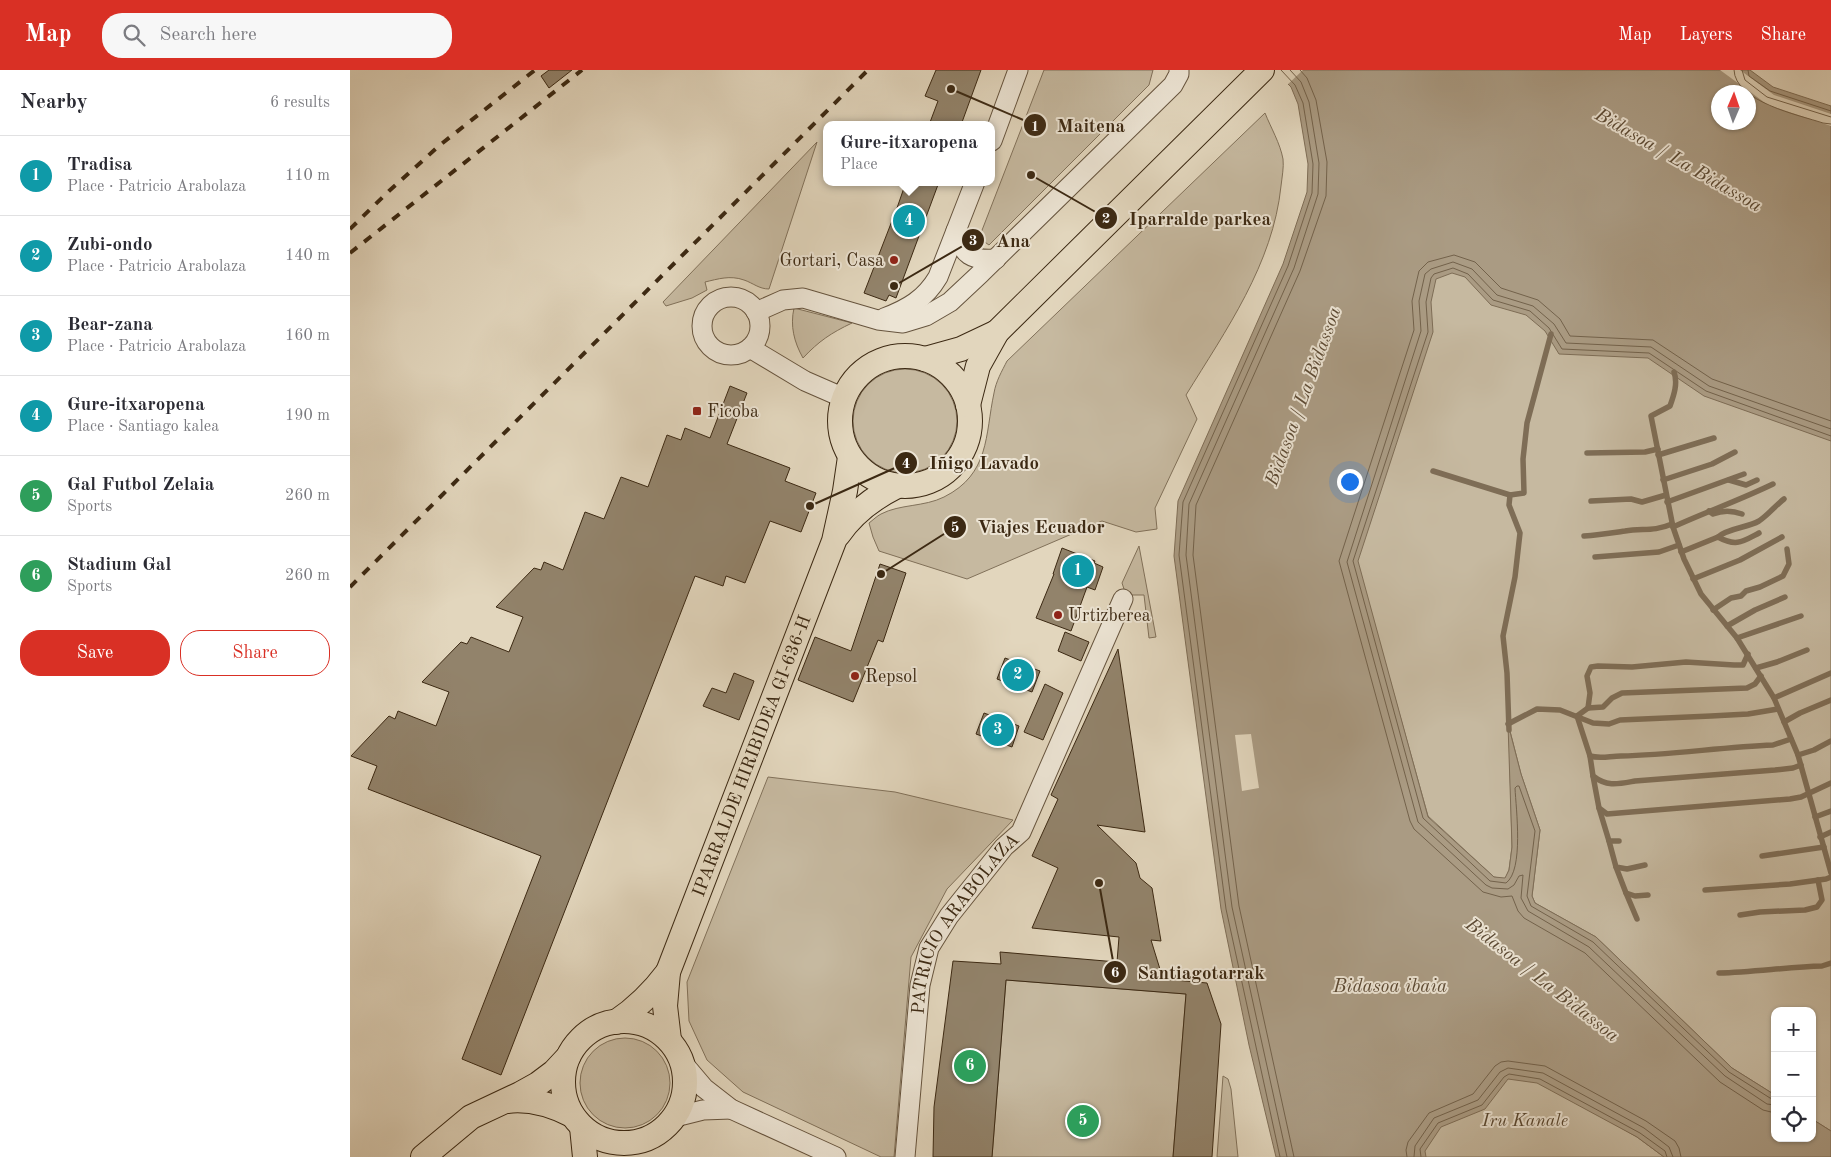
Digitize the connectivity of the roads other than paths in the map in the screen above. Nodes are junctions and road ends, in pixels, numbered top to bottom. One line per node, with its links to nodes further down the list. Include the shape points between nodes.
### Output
1 (1018, 70): 4 (street)
2 (1179, 70): 7 (street, via 1173,85)
3 (1262, 70): 10 (main road, IPARRALDE HIRIBIDEA GI-636-H)
4 (995, 133)
5 (974, 186): 6 (street)
6 (956, 231): 7 (street, via 959,244 972,256); 9 (street, via 931,289 901,312)
7 (996, 259): 9 (street, via 950,302 926,316 903,322)
8 (756, 312): 9 (street, via 783,300 803,298); 11 (street, via 759,331); 11 (street, via 750,304 731,297 713,304 702,320 705,339 720,353 736,354)
9 (878, 320)
10 (997, 332): 12 (main road, IPARRALDE HIRIBIDEA GI-636-H, via 961,349); 14 (main road, IPARRALDE HIRIBIDEA GI-636-H, via 978,366)
11 (750, 348): 13 (street)
12 (925, 359): 13 (main road, IPARRALDE HIRIBIDEA GI-636-H, via 908,356 876,362 851,383); 14 (main road, IPARRALDE HIRIBIDEA GI-636-H, via 952,377)
13 (844, 398): 15 (main road, IPARRALDE HIRIBIDEA GI-636-H, via 840,428)
14 (968, 405): 16 (main road, IPARRALDE HIRIBIDEA GI-636-H, via 968,436 954,464 928,482)
15 (850, 456): 16 (main road, IPARRALDE HIRIBIDEA GI-636-H, via 870,476); 17 (main road, IPARRALDE HIRIBIDEA GI-636-H)
16 (897, 486): 17 (main road, IPARRALDE HIRIBIDEA GI-636-H, via 862,508)
17 (834, 541): 19 (main road, IPARRALDE HIRIBIDEA GI-636-H)
18 (1123, 599): 32 (street, PATRICIO ARABOLAZA, via 1020,832 1004,847 929,948 920,985)
19 (668, 972): 20 (main road, IPARRALDE HIRIBIDEA GI-636-H, via 644,1000); 21 (main road, IPARRALDE HIRIBIDEA GI-636-H, via 665,1006)
20 (616, 1022): 21 (main road, via 644,1025); 22 (main road, via 588,1034)
21 (668, 1040): 23 (main road)
22 (568, 1057): 24 (main road, via 538,1084); 27 (main road, via 563,1087 566,1101)
23 (682, 1062): 25 (street, via 704,1088); 26 (main road, via 685,1089)
24 (500, 1102): 27 (main road, via 538,1102 554,1106); 29 (main road, via 471,1116)
25 (731, 1109): 26 (street, via 703,1110); 31 (street)
26 (675, 1117): 28 (main road, via 651,1137)
27 (577, 1121): 28 (main road); 30 (main road)
28 (612, 1150)
29 (423, 1157)
30 (585, 1157)
31 (836, 1157)
32 (905, 1157)

